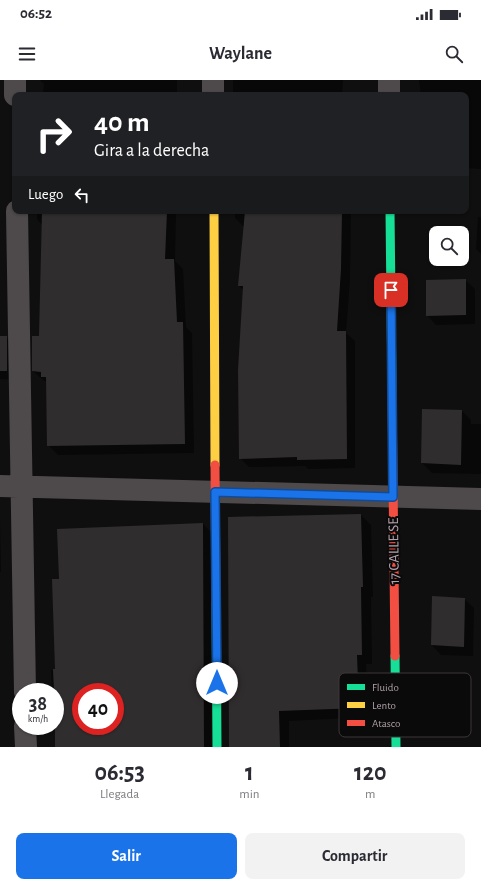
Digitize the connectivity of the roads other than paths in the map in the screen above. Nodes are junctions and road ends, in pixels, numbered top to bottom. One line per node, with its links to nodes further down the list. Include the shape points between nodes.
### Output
1 (15, 80): 4 (street)
2 (213, 80): 5 (street)
3 (389, 80): 6 (street)
4 (15, 92)
5 (213, 92)
6 (389, 92)
7 (17, 214): 10 (street)
8 (214, 214): 11 (street)
9 (390, 214): 12 (street, 17 CALLE SE)
10 (10, 487): 11 (street); 15 (street)
11 (215, 492): 12 (street); 19 (street)
12 (393, 497): 13 (street); 14 (street, 17 CALLE SE)
13 (481, 499)
14 (395, 673)
15 (24, 683)
16 (25, 735): 18 (street)
17 (396, 737): 20 (street, 17 CALLE SE)
18 (26, 747)
19 (218, 747)
20 (396, 747)

